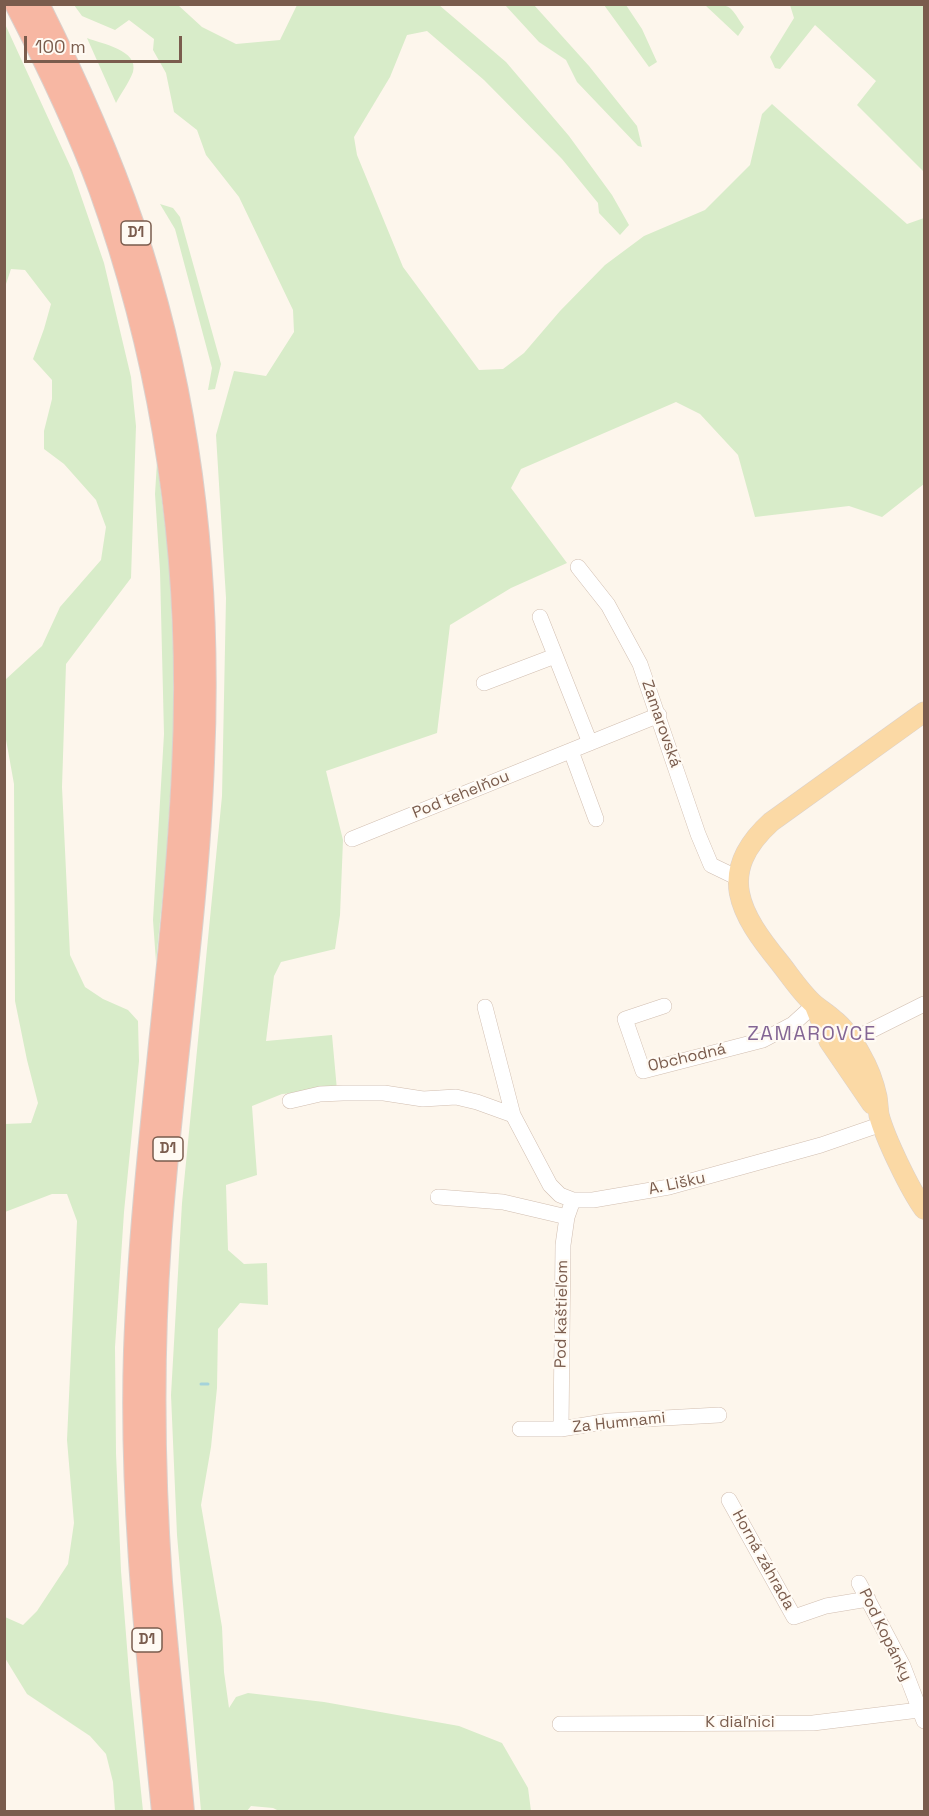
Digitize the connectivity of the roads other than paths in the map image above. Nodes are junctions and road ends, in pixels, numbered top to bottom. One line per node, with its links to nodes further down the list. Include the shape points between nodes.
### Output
1 (16, 4): 34 (highway, D1, via 79,136 131,289 161,409 180,545 185,635 184,766 172,934 141,1241 135,1354 142,1578)
2 (38, 4): 35 (highway, D1, via 93,120 149,280 180,407 201,558 205,696 202,785 160,1239 155,1356 161,1581)
3 (578, 567): 8 (street, Zamarovská, via 626,635)
4 (540, 617): 5 (street)
5 (555, 656): 6 (street); 9 (street)
6 (484, 683)
7 (924, 712): 13 (main road, via 771,822 747,849)
8 (659, 715): 9 (street, Pod tehelňou); 13 (street, Zamarovská, via 711,865)
9 (590, 743): 10 (street, Pod tehelňou)
10 (571, 751): 11 (street); 12 (street, Pod tehelňou)
11 (596, 819)
12 (352, 839)
13 (738, 878): 15 (main road, via 740,901 751,924)
14 (924, 1004): 18 (street)
15 (814, 1005): 16 (street, Obchodná, via 793,1024 763,1040 643,1071 625,1019); 18 (main road, via 835,1020); 21 (main road, via 829,1041)
16 (664, 1006)
17 (485, 1007): 20 (street)
18 (852, 1040): 21 (main road, via 869,1071)
19 (290, 1101): 20 (street, via 343,1093 384,1093 423,1099 456,1097)
20 (513, 1115): 23 (street, via 550,1185)
21 (880, 1119): 23 (street, A. Lišku, via 821,1145 669,1187); 24 (main road)
22 (438, 1197): 25 (street, via 503,1202)
23 (573, 1200): 25 (street, Pod kaštieľom)
24 (924, 1209)
25 (567, 1217): 28 (street, Pod kaštieľom, via 563,1245)
26 (719, 1415): 28 (street, Za Humnami, via 609,1421)
27 (520, 1429): 28 (street, Za Humnami)
28 (561, 1429)
29 (729, 1500): 31 (street, Horná záhrada, via 794,1617 826,1606)
30 (859, 1582): 31 (street, Pod Kopánky)
31 (868, 1599): 32 (street, Pod Kopánky, via 903,1666)
32 (923, 1716): 33 (street, K diaľnici, via 813,1723)
33 (560, 1724)
34 (163, 1812)
35 (183, 1812)

